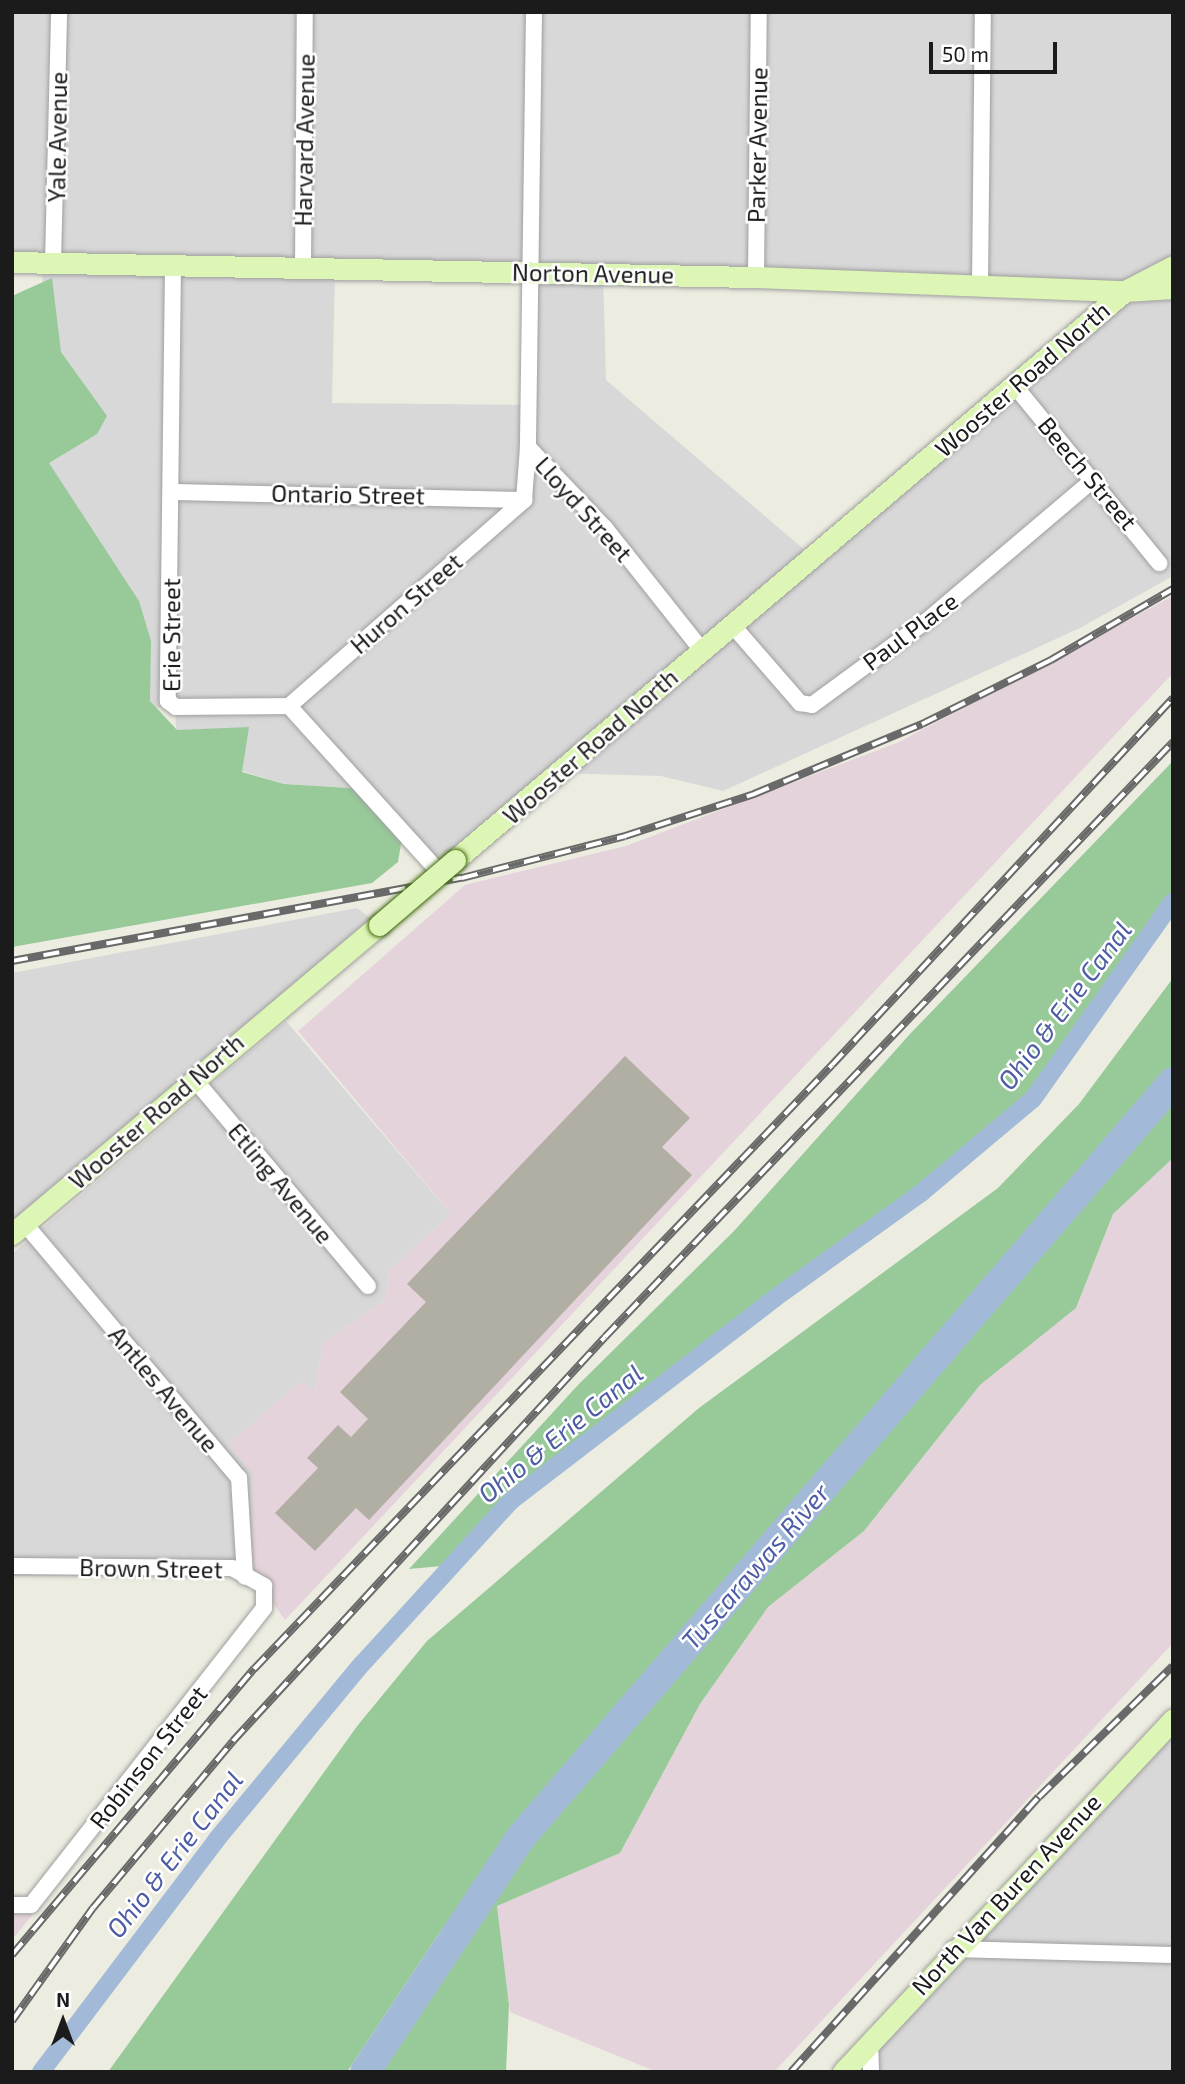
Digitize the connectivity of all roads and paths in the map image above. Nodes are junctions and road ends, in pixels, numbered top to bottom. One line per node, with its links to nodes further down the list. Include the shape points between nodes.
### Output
1 (60, 12): 7 (street, Yale Avenue)
2 (305, 12): 10 (street, Harvard Avenue)
3 (534, 12): 11 (street, Lloyd Street)
4 (759, 12): 12 (street, Parker Avenue)
5 (983, 12): 13 (street)
6 (12, 262): 7 (main road, Norton Avenue)
7 (53, 262): 8 (main road, Norton Avenue)
8 (173, 265): 10 (main road, Norton Avenue); 19 (street, Erie Street)
9 (1173, 266): 15 (main road, Wooster Road North)
10 (303, 268): 11 (main road, Norton Avenue)
11 (531, 271): 12 (main road, Norton Avenue); 17 (street, Lloyd Street)
12 (756, 277): 13 (main road, Norton Avenue)
13 (980, 285): 15 (main road, Norton Avenue)
14 (1173, 288): 15 (main road, Norton Avenue)
15 (1125, 291): 16 (main road, Wooster Road North)
16 (1014, 385): 18 (street, Beech Street); 22 (main road, Wooster Road North)
17 (528, 447): 20 (street); 23 (street, Lloyd Street, via 605,528)
18 (1093, 480): 21 (street, Beech Street); 22 (street, Paul Place, via 929,619 812,705 800,703)
19 (172, 492): 20 (street, Ontario Street); 24 (street, Erie Street, via 168,701 176,707)
20 (524, 500): 24 (street, Huron Street)
21 (1159, 563)
22 (734, 627): 23 (main road, Wooster Road North)
23 (701, 649): 25 (main road, Wooster Road North)
24 (289, 706): 25 (street)
25 (442, 866): 26 (main road, Wooster Road North, bridge)
26 (195, 1080): 27 (main road, Wooster Road North); 28 (street, Etling Avenue)
27 (19, 1229): 30 (street, Antles Avenue, via 239,1478)
28 (368, 1286)
29 (12, 1566): 30 (street, Brown Street, via 232,1568)
30 (245, 1577): 31 (street, Brown Street, via 264,1586)
31 (264, 1608): 34 (street, Robinson Street, via 31,1906)
32 (1173, 1719): 33 (main road, North Van Buren Avenue)
33 (1162, 1739): 35 (main road, North Van Buren Avenue)
34 (12, 1905)
35 (953, 1949): 36 (street); 37 (main road, North Van Buren Avenue)
36 (1173, 1955)
37 (870, 2041): 38 (main road, North Van Buren Avenue); 39 (street)
38 (843, 2072)
39 (871, 2072)

